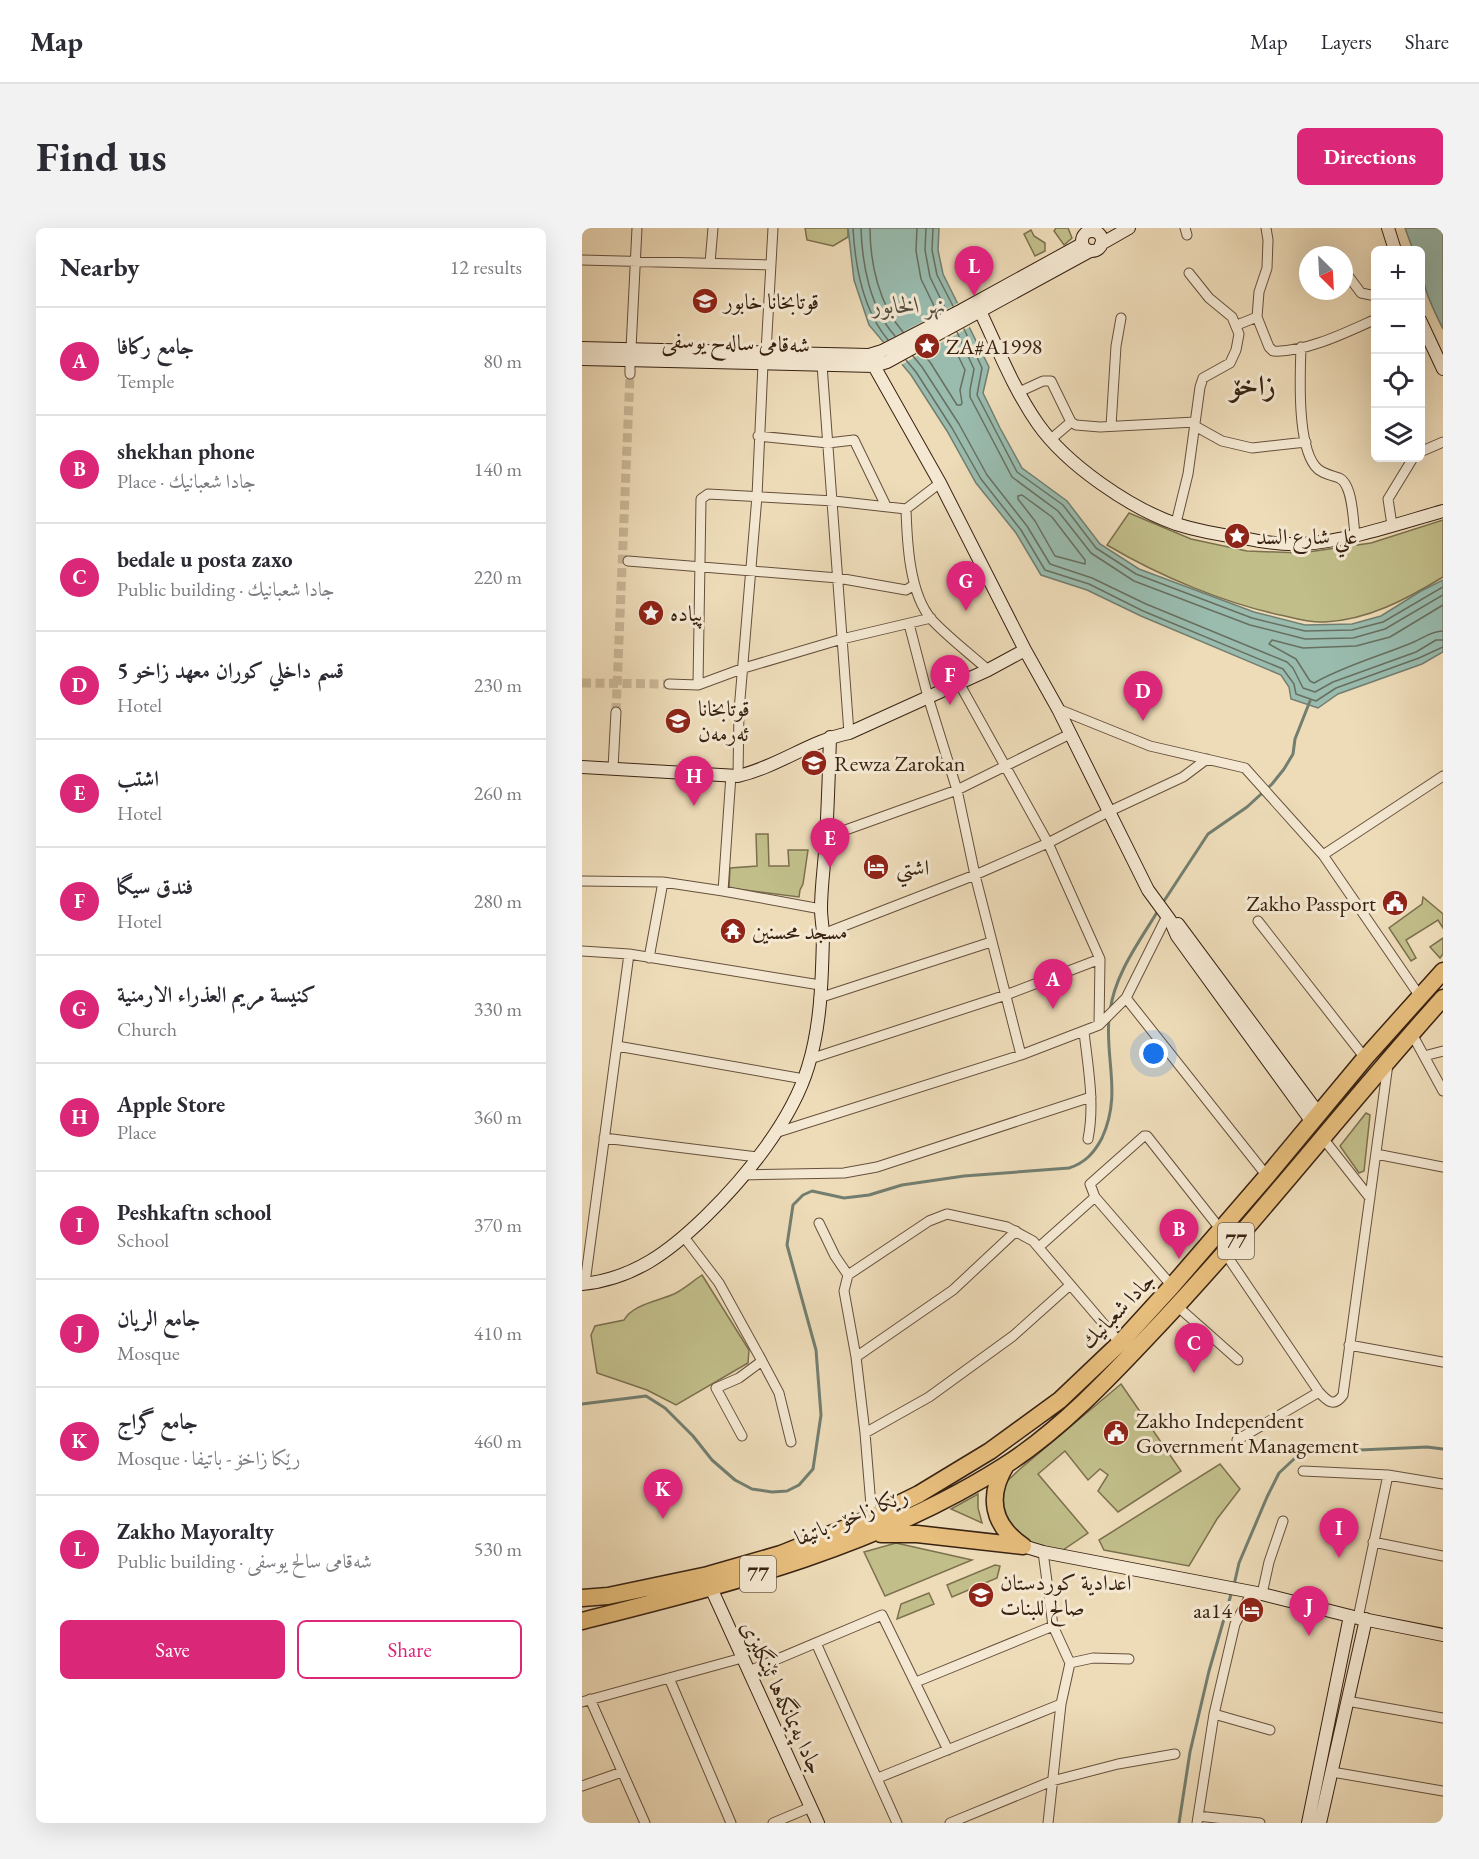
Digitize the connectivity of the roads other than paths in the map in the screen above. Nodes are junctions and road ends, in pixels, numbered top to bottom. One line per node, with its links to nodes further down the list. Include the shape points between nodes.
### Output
1 (637, 228): 10 (street)
2 (713, 228): 11 (street)
3 (773, 228): 12 (street)
4 (1129, 228): 7 (main road)
5 (1266, 228): 18 (street, via 1267,268 1259,292)
6 (1388, 228): 8 (main road)
7 (1096, 240): 16 (main road); 17 (main road)
8 (1394, 246)
9 (582, 260): 10 (street)
10 (635, 263): 11 (street); 25 (street)
11 (710, 263): 12 (street)
12 (771, 265): 27 (street)
13 (1190, 273): 21 (street)
14 (1353, 282): 15 (street, via 1361,293)
15 (1371, 295)
16 (980, 311): 17 (main road); 33 (main road)
17 (964, 314): 26 (main road)
18 (1257, 317): 21 (street); 23 (street, via 1273,351)
19 (1121, 318): 36 (street)
20 (1371, 321): 23 (street)
21 (1237, 325): 35 (street, via 1239,340 1233,359 1203,378)
22 (1425, 331): 31 (main road)
23 (1301, 347): 39 (street, via 1300,400)
24 (582, 348): 25 (main road, شەقامی سالەح یوسفی)
25 (631, 355): 27 (main road, شەقامی سالەح یوسفی); 28 (main road, شەقامی سالەح یوسفی); 32 (street)
26 (885, 357): 27 (main road, شەقامی سالەح یوسفی); 30 (main road, شەقامی سالەح یوسفی)
27 (764, 358): 29 (main road, شەقامی سالەح یوسفی); 37 (street)
28 (582, 359)
29 (822, 365): 30 (main road, شەقامی سالەح یوسفی); 41 (street)
30 (874, 366): 44 (main road)
31 (1443, 369)
32 (630, 374)
33 (1019, 392): 34 (street, via 1051,381); 38 (main road)
34 (1071, 422): 36 (street); 38 (street)
35 (1195, 424): 36 (street); 39 (street, via 1222,441 1252,448); 50 (street)
36 (1111, 426)
37 (758, 436): 41 (street); 45 (street)
38 (1050, 440): 50 (main road, via 1095,480)
39 (1306, 442): 52 (street, via 1315,467 1345,482)
40 (1443, 442): 42 (street)
41 (828, 443): 46 (street); 47 (street, via 854,440)
42 (1425, 450)
43 (1410, 462): 51 (street, via 1388,499)
44 (940, 483): 48 (street); 61 (main road)
45 (757, 496): 46 (street); 54 (street, via 703,495); 55 (street)
46 (834, 501): 47 (street); 56 (street)
47 (886, 506): 48 (street)
48 (906, 508): 57 (street)
49 (1443, 511): 51 (main road)
50 (1176, 524): 52 (main road, via 1214,534 1300,544)
51 (1392, 525): 52 (main road)
52 (1355, 534)
53 (628, 561): 54 (street)
54 (700, 566): 55 (street); 66 (street)
55 (751, 571): 56 (street); 62 (street)
56 (838, 578): 57 (street, via 906,590); 60 (street)
57 (914, 585): 58 (street)
58 (931, 618): 59 (street); 63 (street)
59 (909, 624): 60 (street); 67 (street)
60 (842, 639): 62 (street); 70 (street)
61 (1025, 650): 63 (main road); 68 (main road)
62 (744, 668): 66 (street); 77 (street)
63 (988, 670): 64 (main road)
64 (959, 683): 67 (main road); 74 (street)
65 (669, 684): 66 (street)
66 (698, 685)
67 (928, 697): 70 (main road); 79 (street)
68 (1058, 709): 71 (main road); 73 (street, via 1150,746)
69 (616, 712): 76 (street)
70 (849, 733): 72 (main road)
71 (1070, 734): 74 (street); 80 (main road)
72 (830, 737): 77 (main road, via 753,772); 81 (main road)
73 (1207, 759): 80 (street, via 1183,777); 83 (street, via 1245,768)
74 (1005, 766): 79 (street); 82 (street)
75 (582, 767): 76 (main road)
76 (613, 768): 77 (main road)
77 (734, 776): 87 (street)
78 (1443, 776): 83 (street)
79 (957, 790): 81 (street); 84 (street)
80 (1110, 810): 82 (street); 89 (main road, via 1148,890)
81 (826, 837): 88 (main road)
82 (1048, 843): 84 (street); 96 (street)
83 (1323, 855): 100 (street)
84 (975, 875): 91 (street); 92 (street)
85 (582, 880): 86 (street)
86 (663, 882): 87 (street); 95 (street)
87 (723, 891): 88 (street)
88 (821, 909): 91 (main road)
89 (1168, 917): 102 (street); 116 (main road, via 1183,930)
90 (1258, 921): 110 (street)
91 (823, 934): 98 (main road)
92 (992, 942): 98 (street); 99 (street)
93 (582, 951): 94 (street)
94 (629, 954): 95 (street); 106 (street)
95 (649, 958): 98 (street)
96 (1100, 959): 99 (street); 103 (street)
97 (1443, 971): 100 (highway, جادا شعبانيك / 77)
98 (820, 992): 111 (main road)
99 (1006, 995): 108 (street); 111 (street)
100 (1421, 998): 110 (highway, جادا شعبانيك / 77)
101 (1443, 998): 105 (highway, جادا شعبانيك / 77)
102 (1124, 1001): 103 (street); 125 (street)
103 (1101, 1023): 104 (street)
104 (1084, 1032): 108 (street); 115 (street)
105 (1412, 1034): 109 (street); 112 (highway, جادا شعبانيك / 77)
106 (617, 1046): 113 (street); 119 (street)
107 (1443, 1051): 109 (street)
108 (1021, 1055): 117 (street)
109 (1424, 1056): 114 (street)
110 (1365, 1058): 116 (highway, جادا شعبانيك / 77)
111 (810, 1059): 113 (main road)
112 (1388, 1062): 118 (highway, جادا شعبانيك / 77); 121 (street)
113 (804, 1079): 117 (main road)
114 (1443, 1091)
115 (1091, 1097): 120 (street); 124 (street, via 877,1167 844,1173)
116 (1315, 1118): 125 (highway, جادا شعبانيك / 77)
117 (775, 1133): 122 (main road)
118 (1322, 1137): 127 (street); 133 (highway, جادا شعبانيك / 77)
119 (604, 1138): 122 (street); 135 (street)
120 (1088, 1139)
121 (1376, 1154): 123 (street); 127 (street)
122 (757, 1157): 124 (main road)
123 (1443, 1167)
124 (743, 1175): 131 (main road)
125 (1267, 1176): 129 (highway, جادا شعبانيك / 77)
126 (1093, 1193): 129 (street, via 1090,1184 1148,1136); 132 (street); 137 (street)
127 (1370, 1198): 140 (street)
128 (819, 1223): 134 (street)
129 (1221, 1230): 137 (highway, جادا شعبانيك / 77)
130 (1016, 1231): 132 (street, via 1034,1240); 134 (street, via 947,1214 929,1221); 141 (street, via 953,1290)
131 (684, 1237): 135 (main road, via 631,1272); 143 (street, via 718,1283)
132 (1039, 1248): 136 (street)
133 (1225, 1253): 138 (highway, جادا شعبانيك / 77); 145 (street)
134 (848, 1275): 141 (street, via 844,1291)
135 (584, 1284)
136 (1070, 1286): 139 (street); 146 (street, via 1013,1336 929,1397)
137 (1172, 1286): 139 (highway, جادا شعبانيك / 77)
138 (1177, 1306): 142 (street); 150 (highway, جادا شعبانيك / 77, via 1113,1374)
139 (1120, 1343): 155 (highway, جادا شعبانيك / 77, via 1060,1400 990,1451)
140 (1349, 1345): 144 (street); 145 (street, via 1343,1395 1334,1403)
141 (856, 1358): 146 (street)
142 (1238, 1360)
143 (762, 1361): 147 (street, via 739,1378 716,1388); 149 (street, via 779,1393)
144 (1443, 1362)
145 (1319, 1392): 148 (street)
146 (865, 1433): 155 (street)
147 (742, 1437)
148 (1237, 1440)
149 (791, 1442)
150 (1007, 1464): 155 (highway, رێکا زاخۆ - باتیفا / 77, via 928,1509); 157 (highway, via 995,1490 996,1510 1003,1529)
151 (1303, 1471): 152 (street)
152 (1388, 1475): 153 (street); 156 (street)
153 (1443, 1484)
154 (1283, 1521): 161 (street)
155 (873, 1526): 157 (highway); 160 (highway, رێکا زاخۆ - باتیفا / 77, via 784,1566); 162 (highway, رێکا زاخۆ - باتیفا / 77, via 708,1575)
156 (1373, 1542): 159 (street); 163 (street)
157 (1023, 1546): 158 (main road)
158 (1043, 1552): 161 (main road); 165 (street)
159 (1443, 1556)
160 (711, 1588): 164 (highway, رێکا زاخۆ - باتیفا / 77); 168 (main road, جادا په‌يمانگه‌ها ئێنگليزى)
161 (1254, 1592): 163 (main road); 177 (street, via 1234,1624)
162 (582, 1598)
163 (1358, 1618): 166 (main road); 175 (main road); 198 (main road)
164 (582, 1622)
165 (1053, 1626): 170 (street); 173 (street)
166 (1443, 1635)
167 (816, 1643): 171 (street); 173 (street, via 882,1615); 184 (street)
168 (742, 1658): 171 (main road, جادا په‌يمانگه‌ها ئێنگليزى); 172 (street)
169 (1129, 1659): 170 (street, via 1093,1658)
170 (1070, 1663): 176 (street)
171 (749, 1671): 188 (main road, جادا په‌يمانگه‌ها ئێنگليزى)
172 (669, 1678): 174 (street); 191 (street)
173 (916, 1682): 180 (street)
174 (586, 1700): 182 (street)
175 (1347, 1701): 178 (street); 183 (main road)
176 (1061, 1704): 180 (street); 185 (street)
177 (1214, 1714): 179 (street); 189 (street)
178 (1443, 1718)
179 (1270, 1730)
180 (948, 1750): 184 (street)
181 (1175, 1754): 185 (street)
182 (622, 1772): 186 (street); 190 (street)
183 (1332, 1772): 187 (street); 199 (main road)
184 (878, 1778): 194 (street)
185 (1052, 1781): 195 (street); 196 (street)
186 (582, 1786)
187 (1443, 1791)
188 (811, 1807): 192 (street); 193 (main road, جادا په‌يمانگه‌ها ئێنگليزى)
189 (1198, 1820): 197 (street)
190 (645, 1823)
191 (731, 1823)
192 (773, 1823)
193 (818, 1823)
194 (897, 1823)
195 (950, 1823)
196 (1048, 1823)
197 (1260, 1823)
198 (1308, 1823)
199 (1320, 1823)

